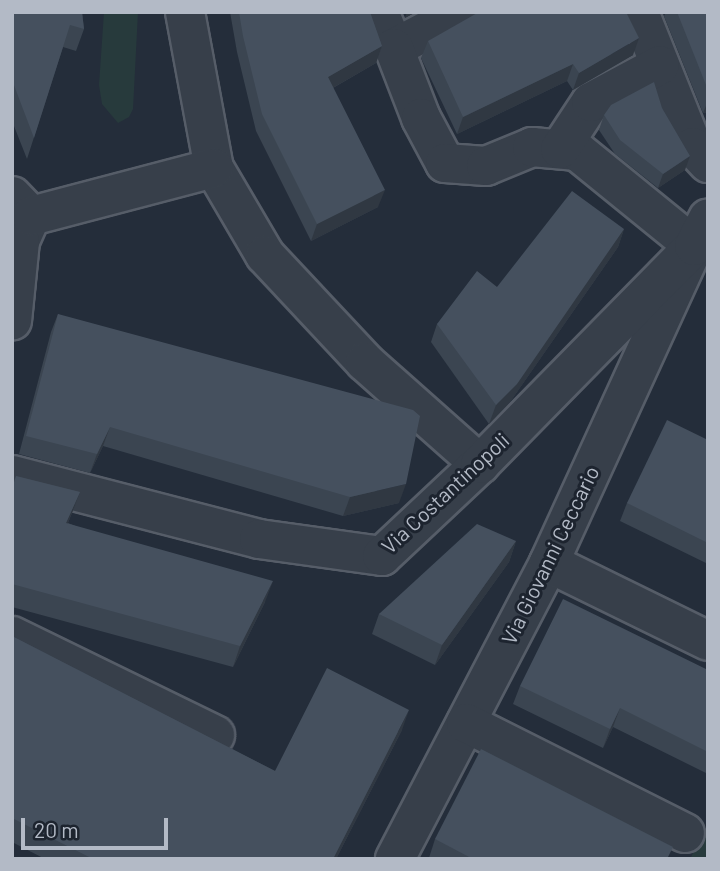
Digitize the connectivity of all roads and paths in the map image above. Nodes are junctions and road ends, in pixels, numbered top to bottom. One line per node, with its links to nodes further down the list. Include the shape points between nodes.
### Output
1 (184, 12): 9 (street)
2 (379, 12): 5 (street)
3 (463, 12): 5 (street)
4 (639, 12): 6 (street)
5 (394, 48): 7 (street, via 421,118 445,163 486,166 532,147)
6 (660, 65): 7 (street, via 591,102); 8 (street, via 693,147)
7 (560, 149): 11 (street, via 577,151)
8 (708, 163)
9 (214, 168): 10 (street); 13 (street, via 265,255 365,362)
10 (22, 206): 12 (street)
11 (701, 232): 13 (street, Via Costantinopoli); 15 (street, Via Giovanni Ceccario)
12 (12, 321)
13 (480, 464): 14 (street, Via Costantinopoli, via 382,556 259,539)
14 (12, 475)
15 (549, 562): 17 (street); 18 (street, Via Giovanni Ceccario)
16 (12, 636): 19 (street)
17 (708, 641)
18 (466, 723): 20 (street); 21 (street, Via Giovanni Ceccario)
19 (215, 735)
20 (685, 833)
21 (394, 859)

